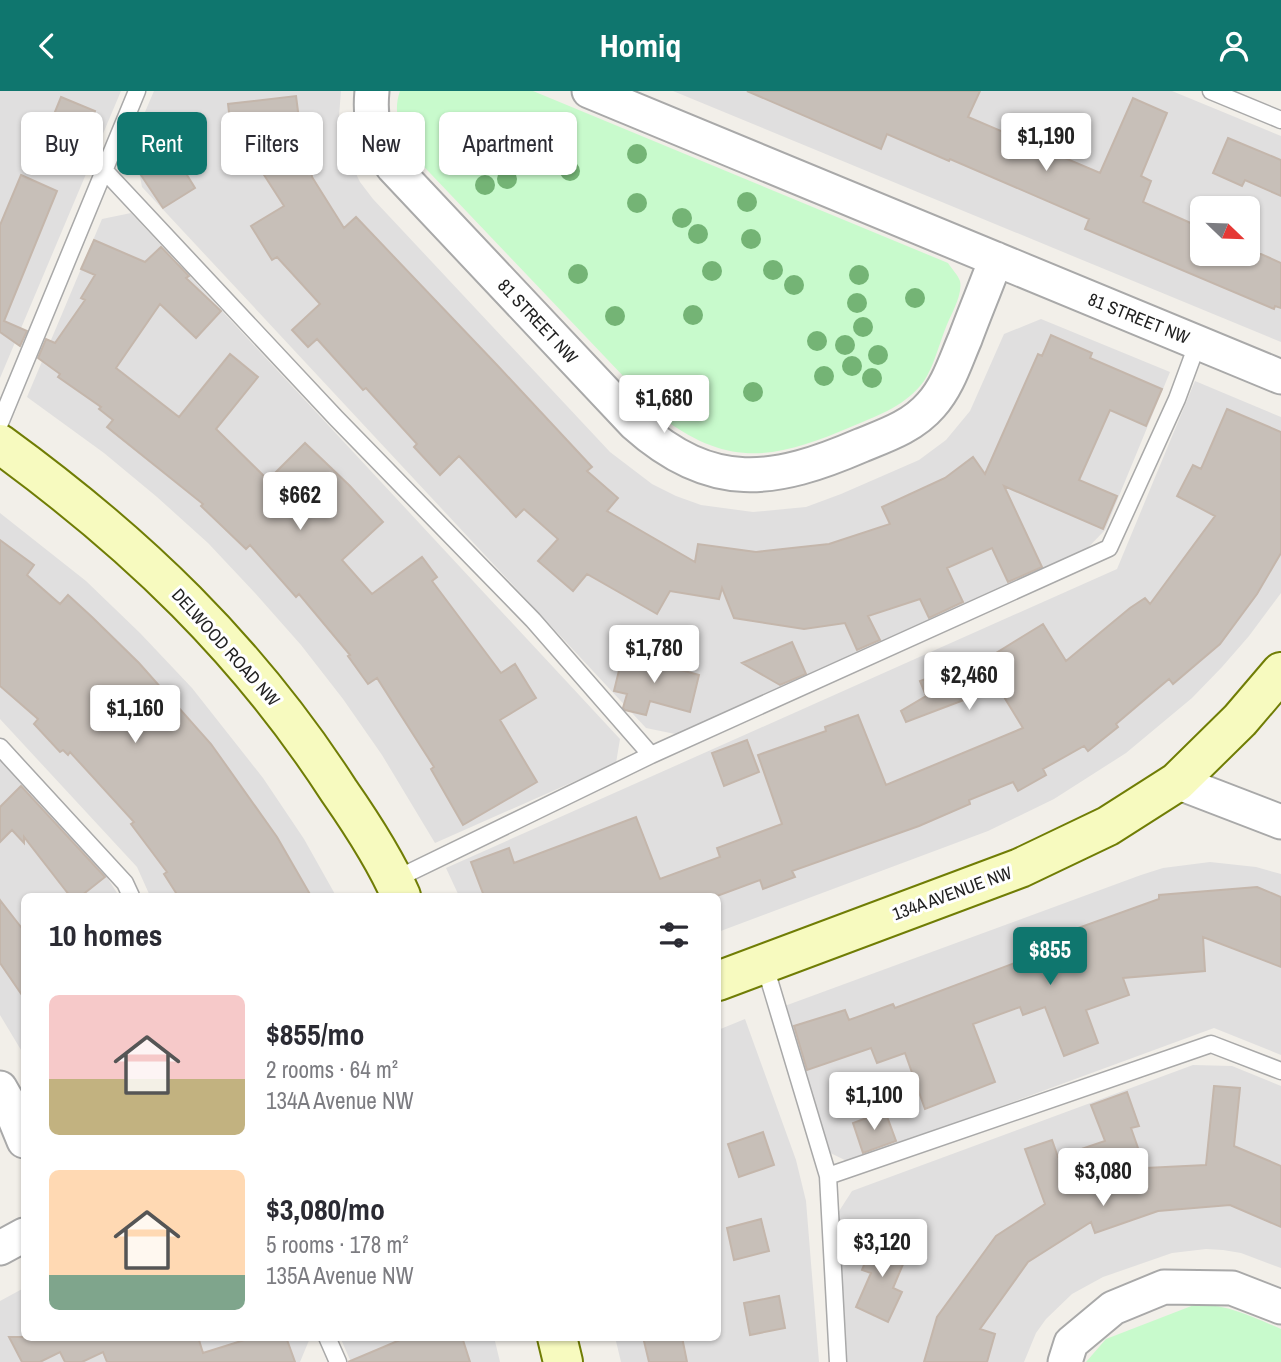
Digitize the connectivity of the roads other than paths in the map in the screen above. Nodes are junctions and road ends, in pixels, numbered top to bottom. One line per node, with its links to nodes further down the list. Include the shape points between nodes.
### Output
1 (137, 91): 6 (lane)
2 (372, 91): 7 (street, 81 STREET NW, via 376,139 393,167 635,424 680,458 706,468 761,476 788,472 864,445 918,418 943,390)
3 (589, 91): 7 (street, 81 STREET NW)
4 (1211, 91): 5 (lane)
5 (1281, 120)
6 (105, 171): 10 (lane); 14 (lane, via 533,620)
7 (996, 259): 8 (street, 81 STREET NW)
8 (1198, 342): 9 (street, 81 STREET NW); 14 (lane, via 1109,548)
9 (1281, 377)
10 (0, 423)
11 (0, 444): 17 (street, DELWOOD ROAD NW, via 118,535 230,647 318,759)
12 (1281, 672): 15 (street, 134A AVENUE NW)
13 (0, 747): 18 (lane)
14 (651, 755): 17 (lane)
15 (1177, 782): 16 (street); 19 (street, 134A AVENUE NW, via 1108,826 1020,868)
16 (1281, 822)
17 (397, 888)
18 (130, 893)
19 (764, 963): 20 (street, 134A AVENUE NW); 24 (lane)
20 (721, 980)
21 (1281, 1071): 24 (lane, via 1212,1044)
22 (0, 1089): 23 (street)
23 (21, 1134)
24 (828, 1176): 32 (lane)
25 (21, 1237): 26 (street)
26 (0, 1248)
27 (1281, 1307): 33 (street, via 1232,1288 1164,1287 1113,1308 1071,1343)
28 (329, 1341): 30 (lane)
29 (558, 1341): 31 (street)
30 (338, 1362)
31 (563, 1362)
32 (838, 1362)
33 (1065, 1362)

